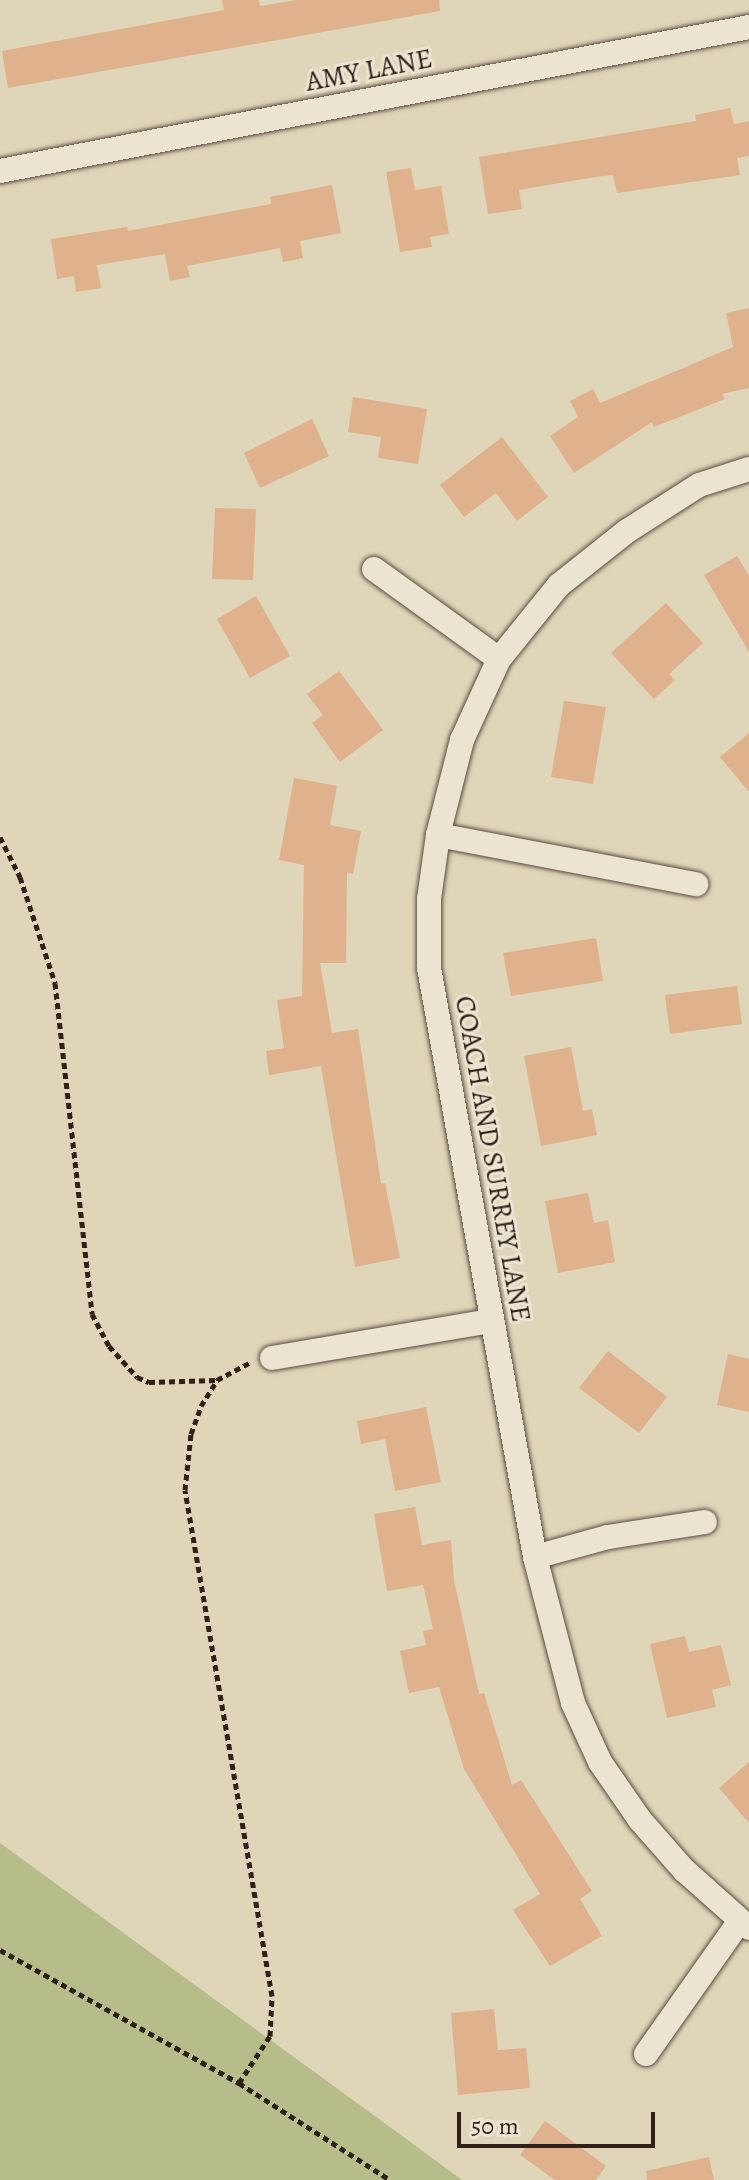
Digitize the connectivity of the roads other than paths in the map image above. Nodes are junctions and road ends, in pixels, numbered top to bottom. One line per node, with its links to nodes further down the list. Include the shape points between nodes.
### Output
1 (749, 27): 2 (street, AMY LANE)
2 (0, 171)
3 (749, 469): 5 (street, COACH AND SURREY LANE, via 699,485 627,531 559,585)
4 (374, 569): 5 (street)
5 (499, 659): 6 (street, COACH AND SURREY LANE, via 462,740)
6 (438, 835): 7 (street); 8 (street, COACH AND SURREY LANE, via 429,899 429,968)
7 (696, 884)
8 (490, 1321): 9 (street); 11 (street, COACH AND SURREY LANE)
9 (272, 1358)
10 (705, 1522): 11 (street, via 608,1537)
11 (535, 1557): 12 (street, COACH AND SURREY LANE, via 573,1703 600,1762 640,1820)
12 (744, 1925): 13 (street)
13 (646, 2054)

